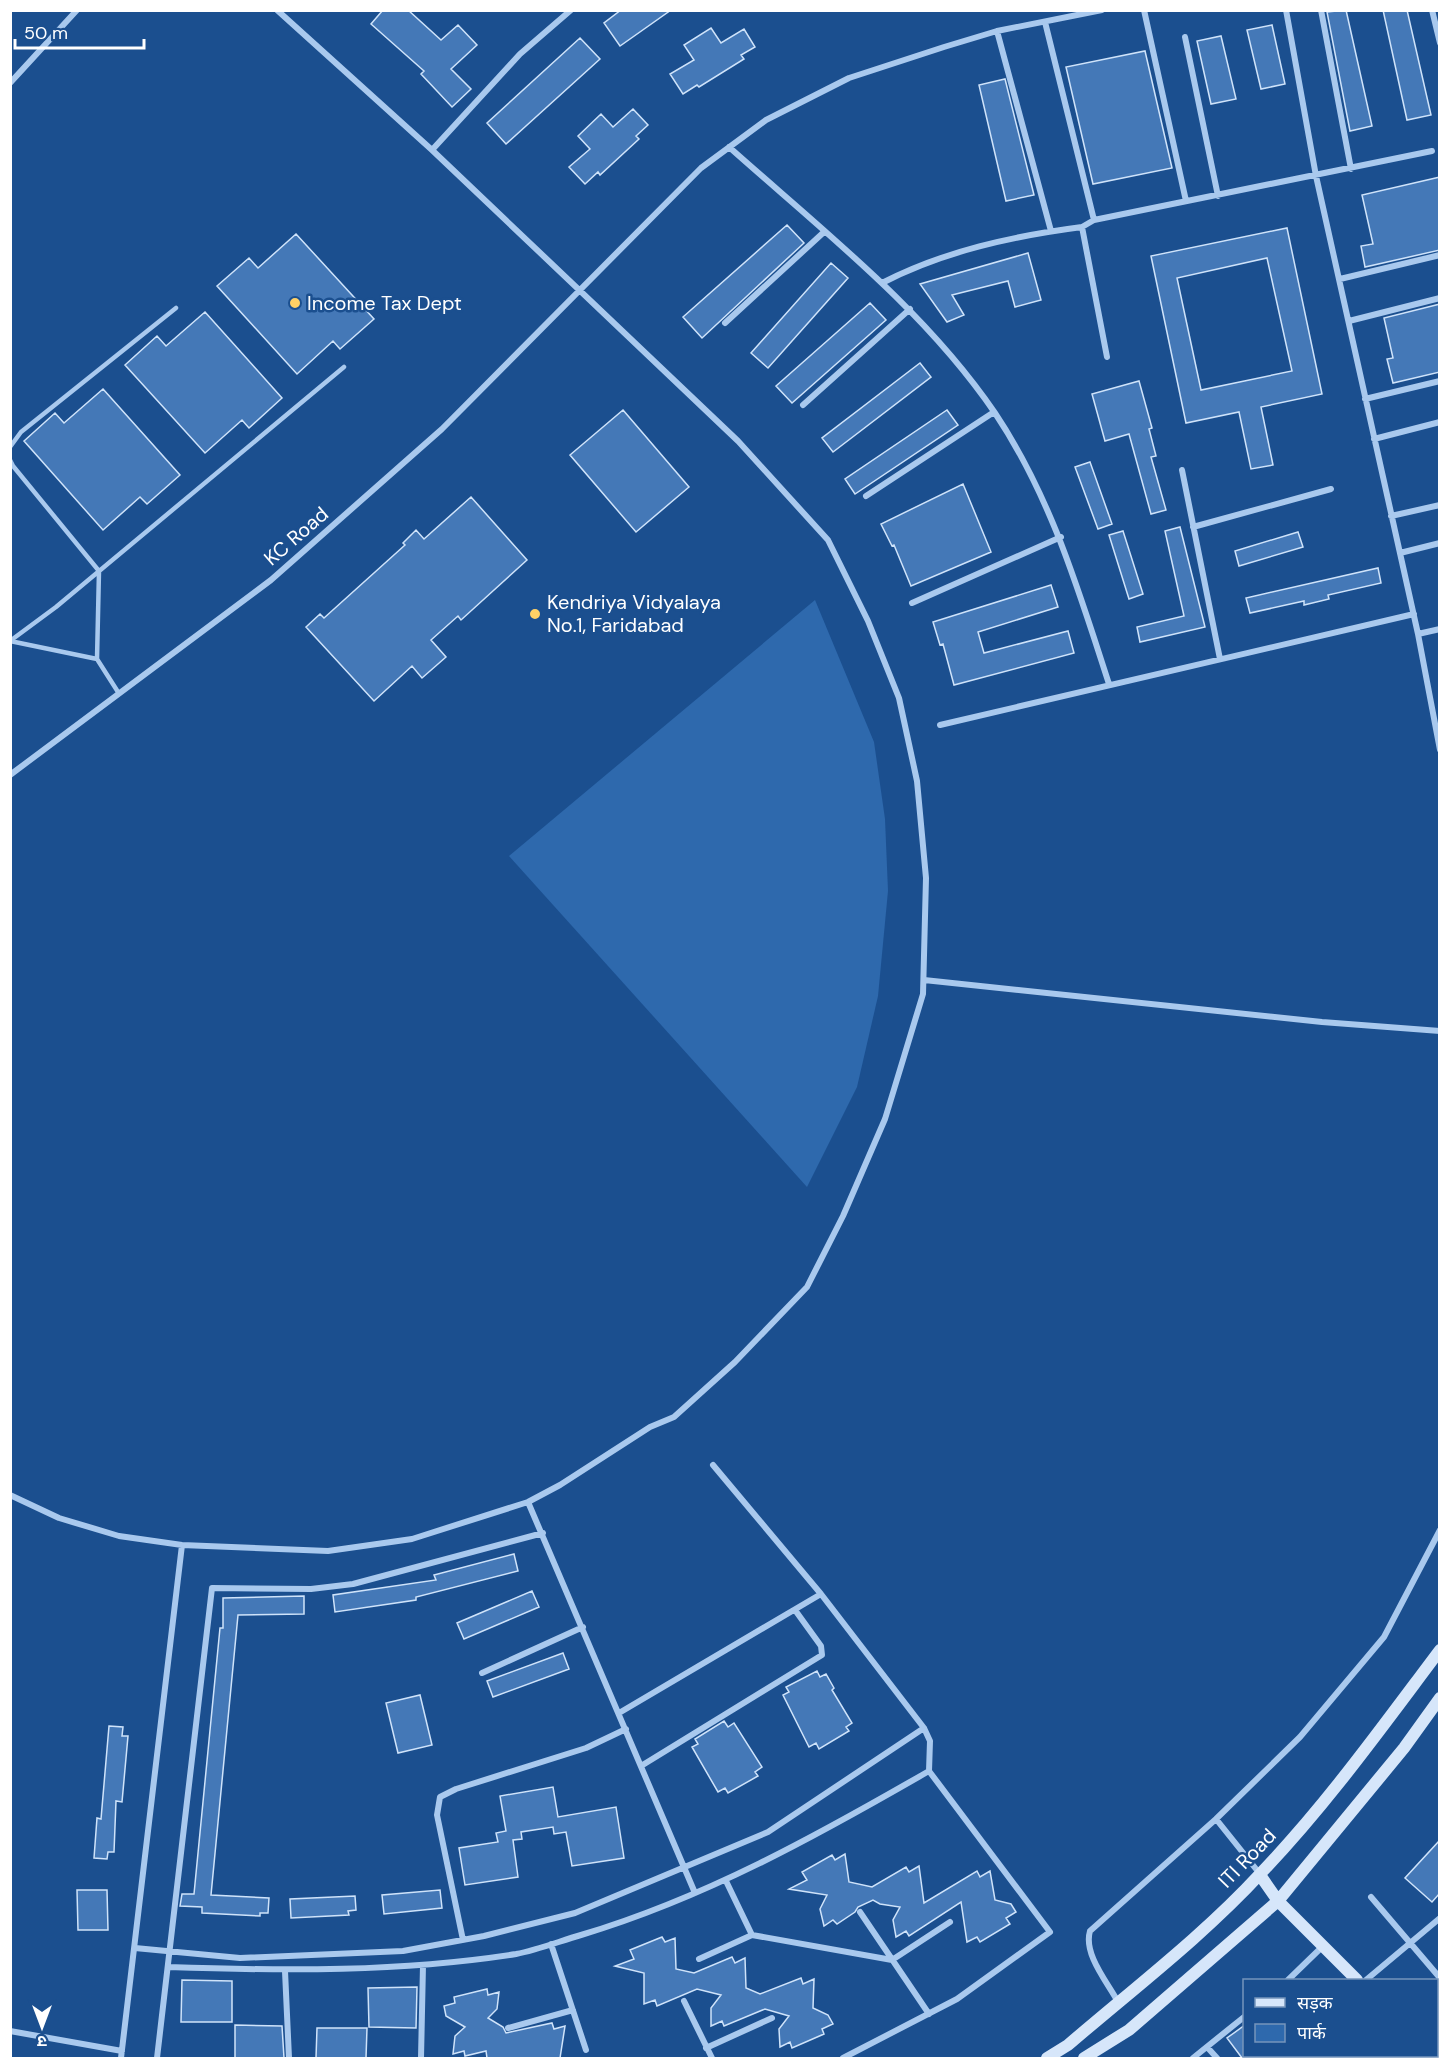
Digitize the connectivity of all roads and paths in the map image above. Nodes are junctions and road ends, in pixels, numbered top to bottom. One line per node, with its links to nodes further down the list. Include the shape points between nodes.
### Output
1 (77, 10): 13 (street)
2 (277, 10): 15 (street)
3 (571, 10): 15 (street, via 520,54)
4 (1102, 10): 9 (street, KC Road)
5 (1144, 10): 20 (street)
6 (1286, 10): 18 (street)
7 (1321, 10): 17 (street)
8 (1432, 10): 12 (street)
9 (1044, 22): 10 (street, KC Road); 21 (street)
10 (997, 31): 14 (street, KC Road, via 849,78 766,120); 23 (street)
11 (1185, 37): 19 (street)
12 (1440, 43)
13 (10, 82)
14 (729, 147): 24 (street); 28 (street, KC Road, via 701,168)
15 (432, 150): 28 (street)
16 (1431, 151): 17 (street)
17 (1351, 169): 18 (street)
18 (1316, 177): 19 (street); 26 (street)
19 (1218, 196): 20 (street)
20 (1186, 201): 21 (street)
21 (1094, 220): 22 (street)
22 (1082, 227): 23 (street); 34 (street)
23 (1051, 231): 27 (street, via 968,248)
24 (824, 232): 27 (street); 33 (street)
25 (1440, 255): 26 (street)
26 (1340, 279): 32 (street)
27 (882, 283): 31 (street)
28 (578, 291): 61 (street, KC Road, via 442,429 271,580); 67 (street, via 738,441 828,540 868,621 899,698 917,781 926,878)
29 (1440, 298): 32 (street)
30 (176, 308): 42 (lane, via 21,432)
31 (910, 309): 38 (street); 39 (street)
32 (1349, 321): 37 (street)
33 (725, 323)
34 (1107, 357)
35 (344, 367): 53 (lane)
36 (1440, 381): 37 (street)
37 (1365, 399): 41 (street)
38 (803, 405)
39 (994, 412): 46 (street); 50 (street)
40 (1440, 422): 41 (street)
41 (1374, 439): 48 (street)
42 (10, 447)
43 (10, 460): 53 (lane)
44 (1182, 470): 49 (street)
45 (1331, 489): 49 (street)
46 (866, 496)
47 (1440, 505): 48 (street)
48 (1391, 516): 52 (street)
49 (1193, 527): 59 (street)
50 (1061, 537): 54 (street); 60 (street)
51 (1440, 543): 52 (street)
52 (1400, 553): 55 (street)
53 (99, 571): 58 (lane); 58 (lane, via 10,641)
54 (912, 603)
55 (1413, 614): 57 (street); 59 (street)
56 (1440, 629): 57 (street)
57 (1418, 634): 63 (street)
58 (97, 659): 61 (lane)
59 (1220, 659): 60 (street)
60 (1109, 684): 64 (street)
61 (118, 692): 66 (street, KC Road)
62 (1440, 695): 63 (street)
63 (1431, 696): 65 (street)
64 (940, 725)
65 (1440, 750)
66 (10, 775)
67 (924, 980): 68 (street); 71 (street, via 885,1119 807,1287 735,1362 674,1417 650,1427)
68 (1440, 1031)
69 (713, 1465): 75 (street)
70 (10, 1495): 74 (street, via 59,1518 119,1536)
71 (528, 1502): 73 (street); 74 (street, via 412,1539 328,1551)
72 (1440, 1530): 86 (street, via 1384,1637 1300,1737)
73 (543, 1533): 77 (street); 102 (street, via 353,1584 310,1589 212,1588)
74 (182, 1545): 101 (street)
75 (822, 1594): 76 (street); 82 (street)
76 (795, 1610): 81 (street); 84 (street, via 821,1646 822,1655)
77 (583, 1627): 79 (street); 81 (street)
78 (1440, 1650): 88 (street, ITI Road, via 1331,1795)
79 (482, 1673)
80 (1440, 1698): 92 (street, via 1404,1748)
81 (619, 1713): 83 (street)
82 (924, 1728): 85 (street, via 930,1741); 87 (street, via 768,1832)
83 (626, 1729): 84 (street); 97 (street, via 586,1748 440,1797 436,1815)
84 (641, 1766): 87 (street)
85 (929, 1771): 89 (street); 115 (street, via 1050,1932 957,1999)
86 (1216, 1819): 88 (street); 113 (street, via 1090,1931 1092,1955)
87 (684, 1868): 90 (street); 97 (street, via 575,1913)
88 (1260, 1875): 92 (street); 113 (street, ITI Road)
89 (726, 1881): 90 (street); 96 (street)
90 (695, 1893): 99 (street, via 624,1922)
91 (1371, 1897): 98 (street)
92 (1278, 1901): 100 (street); 130 (street, via 1129,2030)
93 (860, 1912): 104 (street)
94 (1440, 1918): 98 (street)
95 (950, 1922): 104 (street)
96 (752, 1935): 103 (street); 104 (street)
97 (463, 1940): 102 (street, via 403,1951 315,1956 240,1958)
98 (1411, 1942): 108 (street); 111 (street)
99 (551, 1944): 105 (street, via 518,1953); 114 (street)
100 (1323, 1946): 109 (street); 110 (street)
101 (135, 1948): 102 (street); 123 (street)
102 (169, 1953): 106 (street)
103 (699, 1959)
104 (892, 1960): 115 (street)
105 (423, 1965): 107 (street); 126 (street)
106 (168, 1967): 107 (street); 124 (street)
107 (285, 1971): 125 (street)
108 (1440, 1978)
109 (1289, 1979)
110 (1356, 1979)
111 (1366, 1979)
112 (684, 2001): 121 (street)
113 (1118, 2002): 129 (street, ITI Road)
114 (573, 2010): 118 (street); 122 (street)
115 (929, 2014): 128 (street)
116 (772, 2018): 121 (street)
117 (1243, 2019): 120 (street)
118 (508, 2028)
119 (10, 2031): 123 (street)
120 (1207, 2047): 131 (street); 132 (street)
121 (706, 2048): 127 (street)
122 (586, 2050)
123 (122, 2055)
124 (157, 2058)
125 (289, 2058)
126 (421, 2058)
127 (712, 2058)
128 (843, 2058)
129 (1047, 2058)
130 (1084, 2058)
131 (1193, 2058)
132 (1217, 2058)

